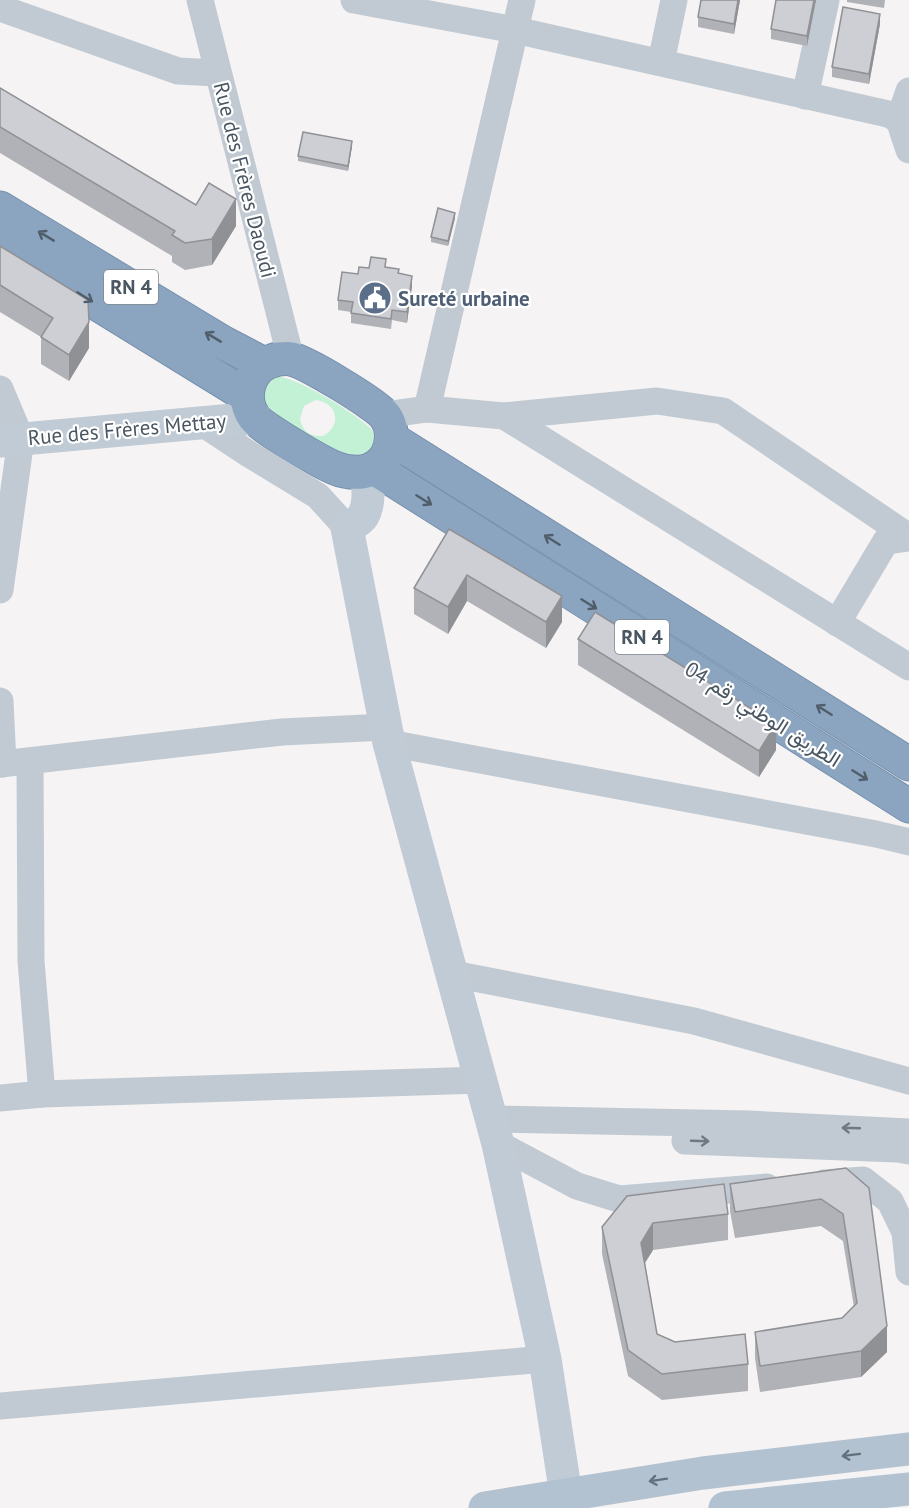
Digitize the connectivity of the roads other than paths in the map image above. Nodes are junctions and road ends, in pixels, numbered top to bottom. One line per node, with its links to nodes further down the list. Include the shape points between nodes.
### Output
1 (200, 0): 10 (street, Rue des Frères Daoudi)
2 (354, 0): 6 (street)
3 (522, 0): 8 (street)
4 (674, 0): 9 (street)
5 (826, 0): 12 (street)
6 (390, 3): 8 (street)
7 (0, 8): 10 (street, via 178,70)
8 (515, 30): 9 (street); 20 (street)
9 (661, 62): 12 (street)
10 (217, 73): 17 (street, Rue des Frères Daoudi)
11 (909, 91): 13 (street)
12 (805, 96): 13 (street, via 888,114)
13 (899, 120): 14 (street)
14 (909, 150)
15 (0, 208): 17 (highway, الطريق الوطني رقم 04 / RN 4, one-way to 15, via 222,342)
16 (0, 244): 19 (highway, الطريق الوطني رقم 04 / RN 4, one-way to 19)
17 (278, 362): 19 (highway, via 254,374 249,384); 23 (highway, الطريق الوطني رقم 04 / RN 4, via 306,365 363,399)
18 (0, 389): 24 (street)
19 (251, 407): 22 (street, Rue des Frères Mettay); 25 (highway, الطريق الوطني رقم 04 / RN 4, via 267,428 332,467 347,472)
20 (427, 410): 21 (street); 23 (street)
21 (504, 416): 27 (street, via 657,401 723,411); 29 (street)
22 (199, 421): 24 (street, Rue des Frères Mettay); 26 (street, via 318,496)
23 (388, 427): 25 (highway, via 385,459); 35 (highway, الطريق الوطني رقم 04 / RN 4, one-way to 23)
24 (10, 440): 28 (street)
25 (369, 470): 26 (street, via 363,516); 36 (highway, الطريق الوطني رقم 04 / RN 4, one-way to 36)
26 (347, 528): 32 (street)
27 (909, 537): 29 (street, via 886,541)
28 (0, 590)
29 (837, 623): 30 (street)
30 (909, 667)
31 (0, 701): 34 (street)
32 (388, 735): 33 (street, via 282,732); 37 (street); 38 (street)
33 (30, 761): 34 (street); 41 (street, via 31,961)
34 (2, 764)
35 (909, 764)
36 (909, 806)
37 (909, 842)
38 (453, 974): 39 (street); 40 (street, via 694,1021)
39 (481, 1080): 41 (street); 43 (street)
40 (909, 1081)
41 (42, 1094): 42 (street)
42 (0, 1098)
43 (495, 1132): 44 (street, one-way to 43, via 749,1124); 45 (street, one-way to 45); 46 (street, via 577,1186 619,1199 863,1180 890,1201 905,1232); 47 (street)
44 (909, 1132)
45 (909, 1151)
46 (909, 1272)
47 (545, 1359): 48 (street); 51 (street)
48 (0, 1406)
49 (909, 1449): 51 (main road, one-way to 51, via 703,1473)
50 (909, 1489): 53 (main road)
51 (567, 1502): 52 (main road)
52 (484, 1508)
53 (725, 1508)

